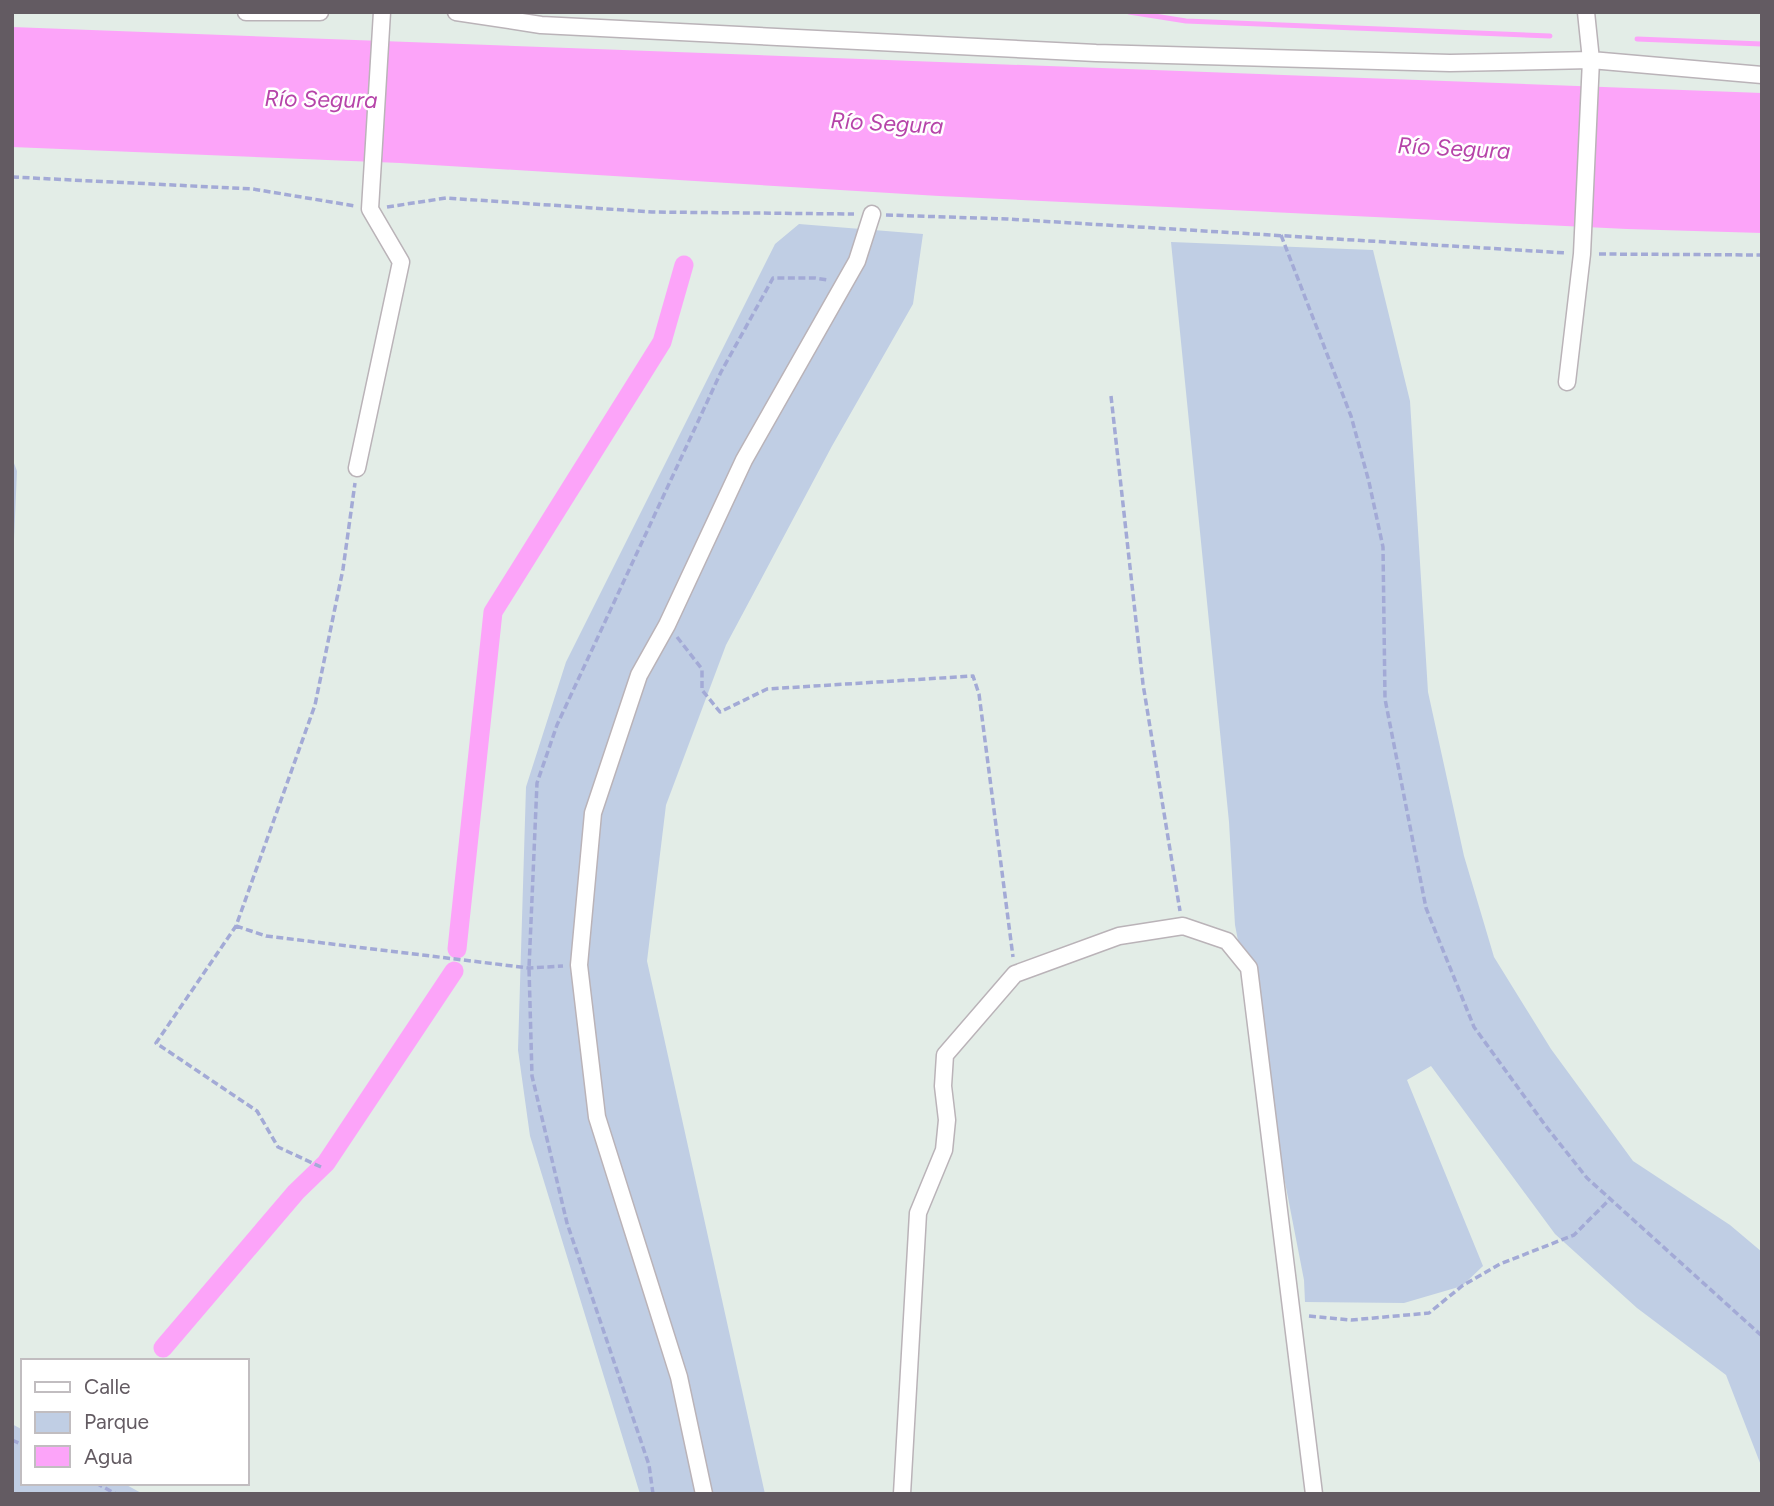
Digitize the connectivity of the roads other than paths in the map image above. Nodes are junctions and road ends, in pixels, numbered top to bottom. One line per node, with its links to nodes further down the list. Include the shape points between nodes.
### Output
1 (246, 12): 2 (street)
2 (320, 12)
3 (382, 12): 10 (street, via 370,209 401,262)
4 (456, 12): 6 (street, via 541,25 1096,52 1450,63)
5 (1586, 12): 6 (street)
6 (1591, 60): 7 (street); 9 (street, via 1582,254)
7 (1762, 75)
8 (872, 214): 11 (street, via 858,261 744,460 639,675 593,813 579,965 597,1117 679,1377)
9 (1567, 382)
10 (357, 468)
11 (705, 1494)
12 (902, 1494): 13 (street, via 918,1213 944,1150 945,1055 1015,974 1119,936 1183,926 1227,941 1249,968)
13 (1314, 1494)

